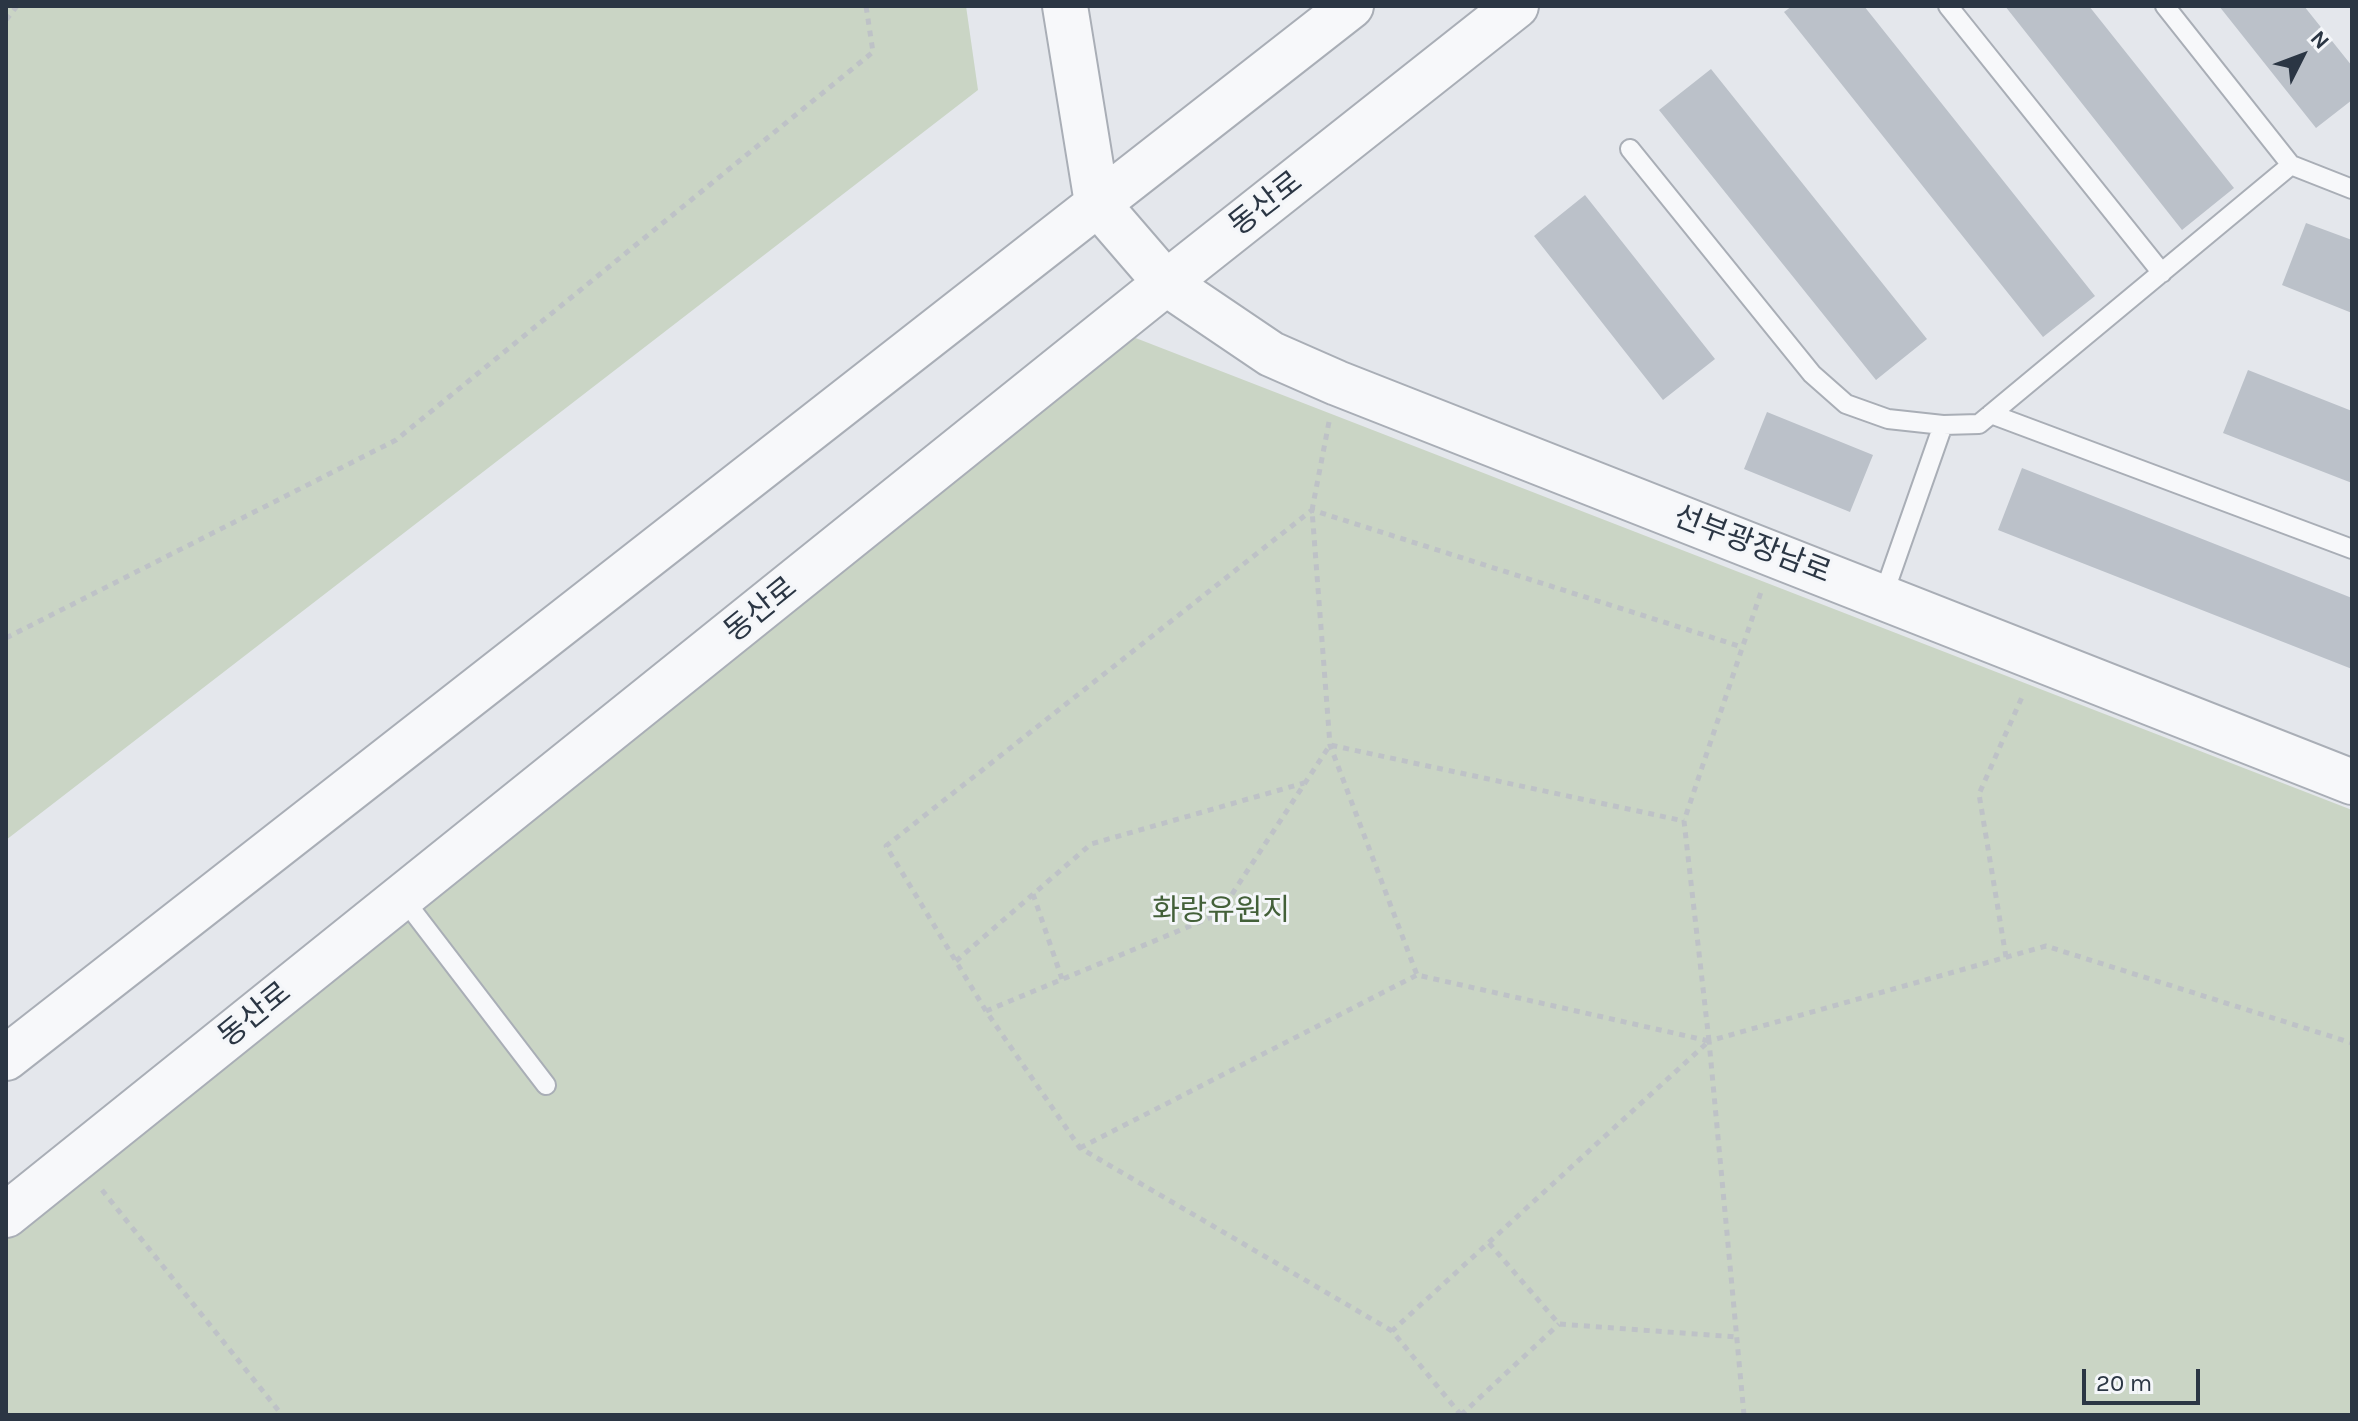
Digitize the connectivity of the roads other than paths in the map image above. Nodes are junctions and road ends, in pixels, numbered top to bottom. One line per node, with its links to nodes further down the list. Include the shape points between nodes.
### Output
1 (1065, 6): 9 (street)
2 (1351, 6): 9 (street)
3 (1516, 6): 11 (street, 동산로)
4 (1948, 6): 10 (lane)
5 (2165, 6): 7 (lane)
6 (1630, 149): 13 (lane, via 1812,374 1846,404 1888,419)
7 (2291, 165): 8 (lane); 10 (lane)
8 (2352, 189)
9 (1097, 203): 11 (street, 선부광장남로); 18 (street)
10 (2162, 273): 12 (lane)
11 (1166, 283): 15 (street, 선부광장남로, via 1271,354 1337,383); 17 (street, 동산로)
12 (1991, 414): 13 (lane, via 1979,424); 14 (lane)
13 (1943, 425): 15 (lane)
14 (2352, 549)
15 (1883, 596): 16 (street, 선부광장남로)
16 (2352, 782)
17 (402, 897): 19 (lane); 20 (street, 동산로)
18 (6, 1058)
19 (546, 1085)
20 (6, 1215)

